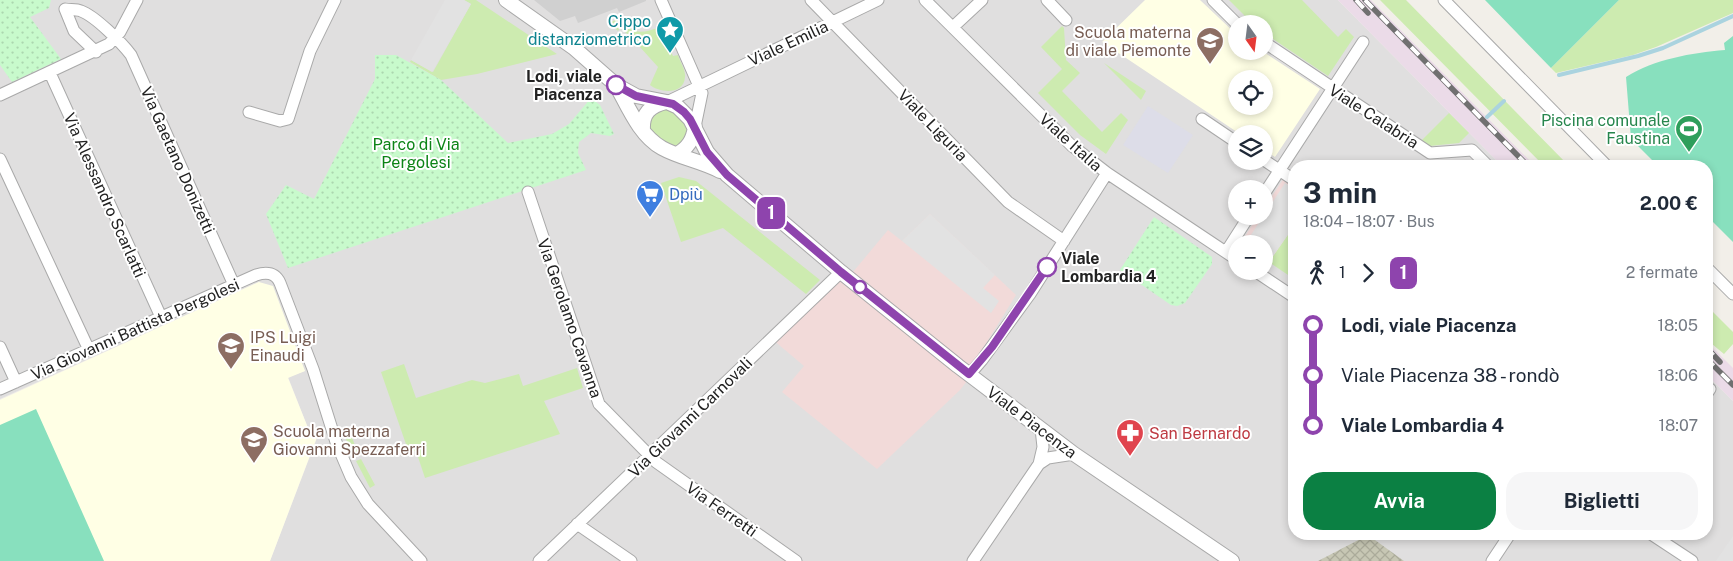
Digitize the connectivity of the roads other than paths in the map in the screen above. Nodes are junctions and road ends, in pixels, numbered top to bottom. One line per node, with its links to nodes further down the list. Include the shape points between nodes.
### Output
1 (137, 0): 16 (street)
2 (335, 0): 26 (street, via 308,55 288,119 280,121)
3 (506, 0): 21 (street, via 574,48)
4 (661, 0): 22 (street)
5 (811, 0): 14 (street, Viale Liguria)
6 (878, 0): 14 (street, Viale Emilia)
7 (925, 0): 15 (street, Viale Italia)
8 (982, 0): 15 (street)
9 (1047, 0): 13 (street)
10 (1213, 0): 12 (street)
11 (1444, 0): 34 (street)
12 (1228, 15)
13 (1066, 20)
14 (832, 22): 22 (street, Viale Emilia); 43 (street, Viale Liguria, via 1008,202)
15 (953, 28): 37 (street, Viale Italia, via 1071,145)
16 (116, 38): 19 (street); 19 (street, Via Gaetano Donizetti, via 87,14 66,9 74,31); 48 (street, Via Gaetano Donizetti, via 131,55)
17 (1363, 42): 23 (street)
18 (1273, 48): 23 (street, Viale Calabria)
19 (96, 52): 20 (street)
20 (50, 72): 24 (street); 51 (street, Via Alessandro Scarlatti)
21 (616, 85): 25 (street, via 636,96); 29 (street)
22 (699, 85): 25 (street, Viale Emilia); 28 (street, via 702,93)
23 (1333, 89): 33 (street, Viale Calabria, via 1430,153 1472,150); 36 (street)
24 (0, 95)
25 (666, 102): 28 (street, via 684,112); 29 (street, via 646,112)
26 (249, 112)
27 (1202, 119): 30 (street)
28 (695, 128): 31 (street, via 688,146); 38 (street, Viale Piacenza, via 707,152)
29 (643, 130): 31 (street, via 660,147)
30 (1228, 137)
31 (676, 154): 38 (street, Viale Piacenza)
32 (0, 159): 53 (street)
33 (1482, 160)
34 (1601, 160)
35 (1273, 166): 36 (street)
36 (1280, 170): 39 (street); 40 (street)
37 (1107, 174): 43 (street); 44 (street, Viale Italia)
38 (727, 175): 45 (street, Viale Piacenza)
39 (1288, 176)
40 (1273, 180)
41 (528, 192): 59 (street, Via Gerolamo Cavanna, via 599,404)
42 (1243, 225): 44 (street)
43 (1064, 240): 54 (street, via 1030,294)
44 (1226, 252)
45 (841, 272): 54 (street, Viale Piacenza); 59 (street, Via Giovanni Carnovali)
46 (1713, 274): 50 (street)
47 (1268, 280): 49 (street)
48 (234, 284): 51 (street, Via Giovanni Battista Pergolesi); 64 (street, Via Giovanni Battista Pergolesi, via 262,273 271,273 278,278 351,477 368,504)
49 (1288, 293)
50 (1733, 294)
51 (161, 317): 53 (street, Via Giovanni Battista Pergolesi)
52 (0, 346): 55 (street)
53 (89, 350): 55 (street, Via Giovanni Battista Pergolesi)
54 (969, 374): 57 (street, Viale Piacenza)
55 (16, 382): 56 (street, Via Giovanni Battista Pergolesi)
56 (0, 389)
57 (1041, 429): 58 (street, Viale Piacenza); 60 (street, via 1043,447)
58 (1074, 454): 60 (street, via 1048,458); 69 (street, Viale Piacenza)
59 (648, 456): 61 (street, Via Giovanni Carnovali); 67 (street, Via Ferretti)
60 (1039, 464): 68 (street)
61 (577, 524): 65 (street, Via Giovanni Carnovali); 66 (street)
62 (1506, 540): 70 (street)
63 (1660, 540): 71 (street)
64 (421, 561)
65 (539, 561)
66 (631, 561)
67 (796, 561)
68 (973, 561)
69 (1232, 561)
70 (1492, 561)
71 (1692, 561)

